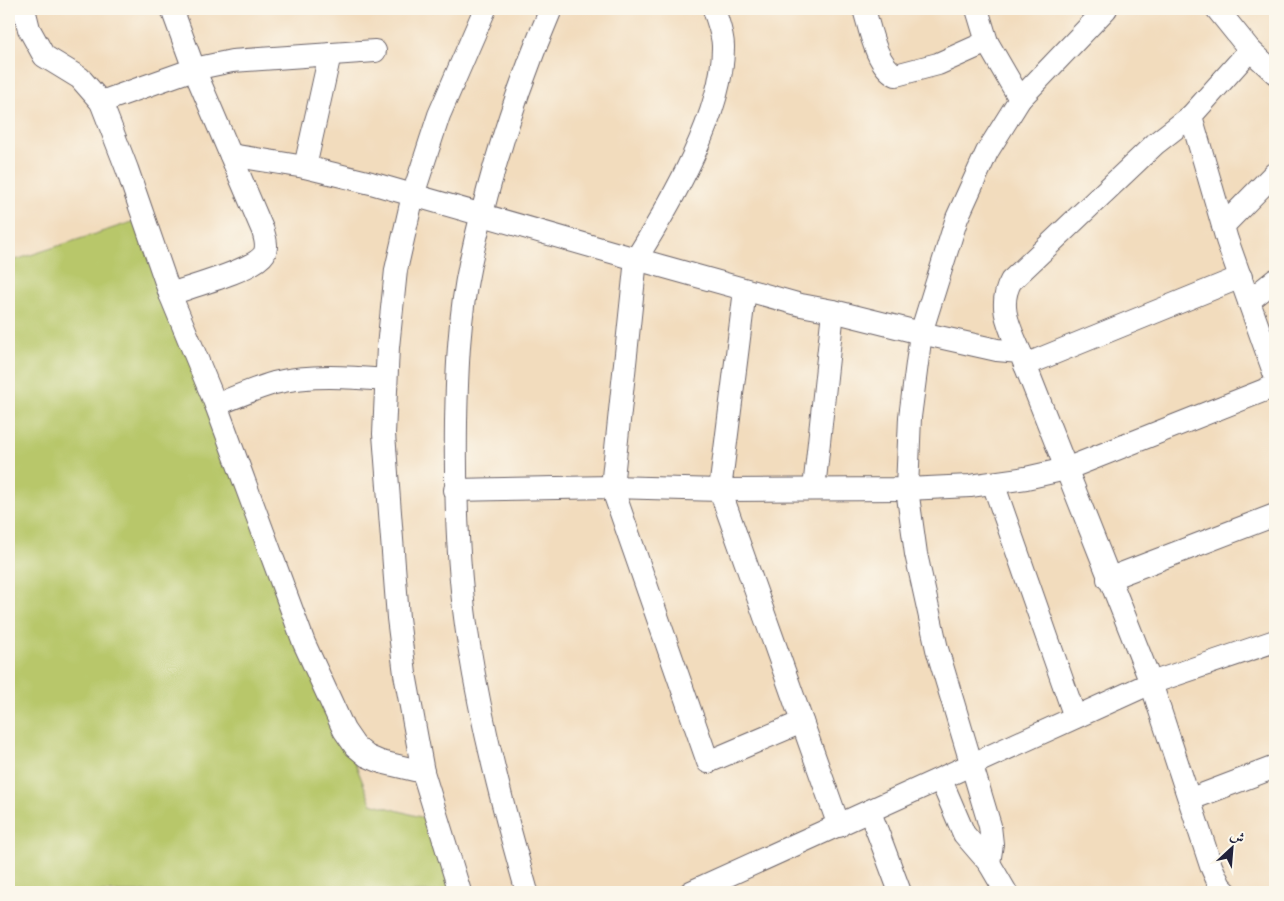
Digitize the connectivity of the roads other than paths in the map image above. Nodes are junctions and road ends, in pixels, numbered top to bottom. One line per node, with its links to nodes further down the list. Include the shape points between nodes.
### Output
1 (24, 9): 17 (street, via 29,29 44,56 80,78)
2 (172, 9): 14 (street)
3 (485, 9): 22 (street, via 439,115)
4 (551, 9): 23 (street, via 532,52)
5 (714, 9): 25 (street, via 723,44 719,90 668,208)
6 (864, 9): 10 (street, via 874,43 887,68 896,75 938,64)
7 (977, 9): 10 (street)
8 (1106, 9): 16 (street)
9 (1217, 9): 11 (street)
10 (987, 42): 16 (street)
11 (1250, 50): 15 (street); 18 (street)
12 (375, 51): 13 (street)
13 (330, 54): 14 (street, via 270,57); 20 (street)
14 (194, 69): 17 (street); 19 (street)
15 (1275, 73)
16 (1020, 99): 32 (street, via 971,185)
17 (101, 102): 29 (street)
18 (1191, 116): 24 (street); 33 (street, via 1155,144 1011,281 1004,311)
19 (231, 155): 20 (street); 29 (street, via 263,231 266,240 264,254 244,268)
20 (305, 167): 22 (street)
21 (1275, 173): 24 (street)
22 (413, 195): 23 (street); 35 (street, via 396,270)
23 (483, 214): 25 (street); 43 (street, via 470,265 456,378)
24 (1224, 226): 26 (street)
25 (636, 259): 28 (street); 40 (street)
26 (1241, 277): 30 (street); 33 (street)
27 (1275, 280): 30 (street)
28 (745, 290): 31 (street); 44 (street)
29 (170, 294): 37 (street)
30 (1249, 301): 34 (street)
31 (833, 310): 32 (street); 41 (street)
32 (920, 333): 33 (street); 42 (street, via 910,417)
33 (1023, 358): 38 (street)
34 (1275, 375)
35 (386, 380): 37 (street, via 305,379 275,383); 53 (street, via 384,434 398,618)
36 (1275, 386): 38 (street)
37 (216, 405): 53 (street, via 304,643 344,730 367,756)
38 (1066, 469): 39 (street); 46 (street)
39 (993, 483): 42 (street); 49 (street)
40 (612, 487): 43 (street); 44 (street); 50 (street, via 708,762)
41 (814, 488): 42 (street); 44 (street)
42 (907, 489): 51 (street, via 916,554 937,649)
43 (455, 490): 60 (street, via 459,566 477,690)
44 (720, 490): 50 (street)
45 (1275, 515): 46 (street)
46 (1108, 580): 48 (street)
47 (1275, 641): 48 (street)
48 (1151, 683): 49 (street); 55 (street)
49 (1075, 718): 51 (street)
50 (802, 722): 57 (street)
51 (972, 766): 54 (street); 58 (street, via 990,826)
52 (1275, 767): 55 (street)
53 (423, 772): 59 (street)
54 (941, 780): 56 (street); 58 (street, via 964,834)
55 (1190, 799): 64 (street, via 1211,866)
56 (870, 812): 57 (street); 62 (street)
57 (839, 826): 61 (street)
58 (989, 863): 63 (street)
59 (460, 892)
60 (527, 892)
61 (692, 892)
62 (900, 892)
63 (1006, 892)
64 (1226, 892)

